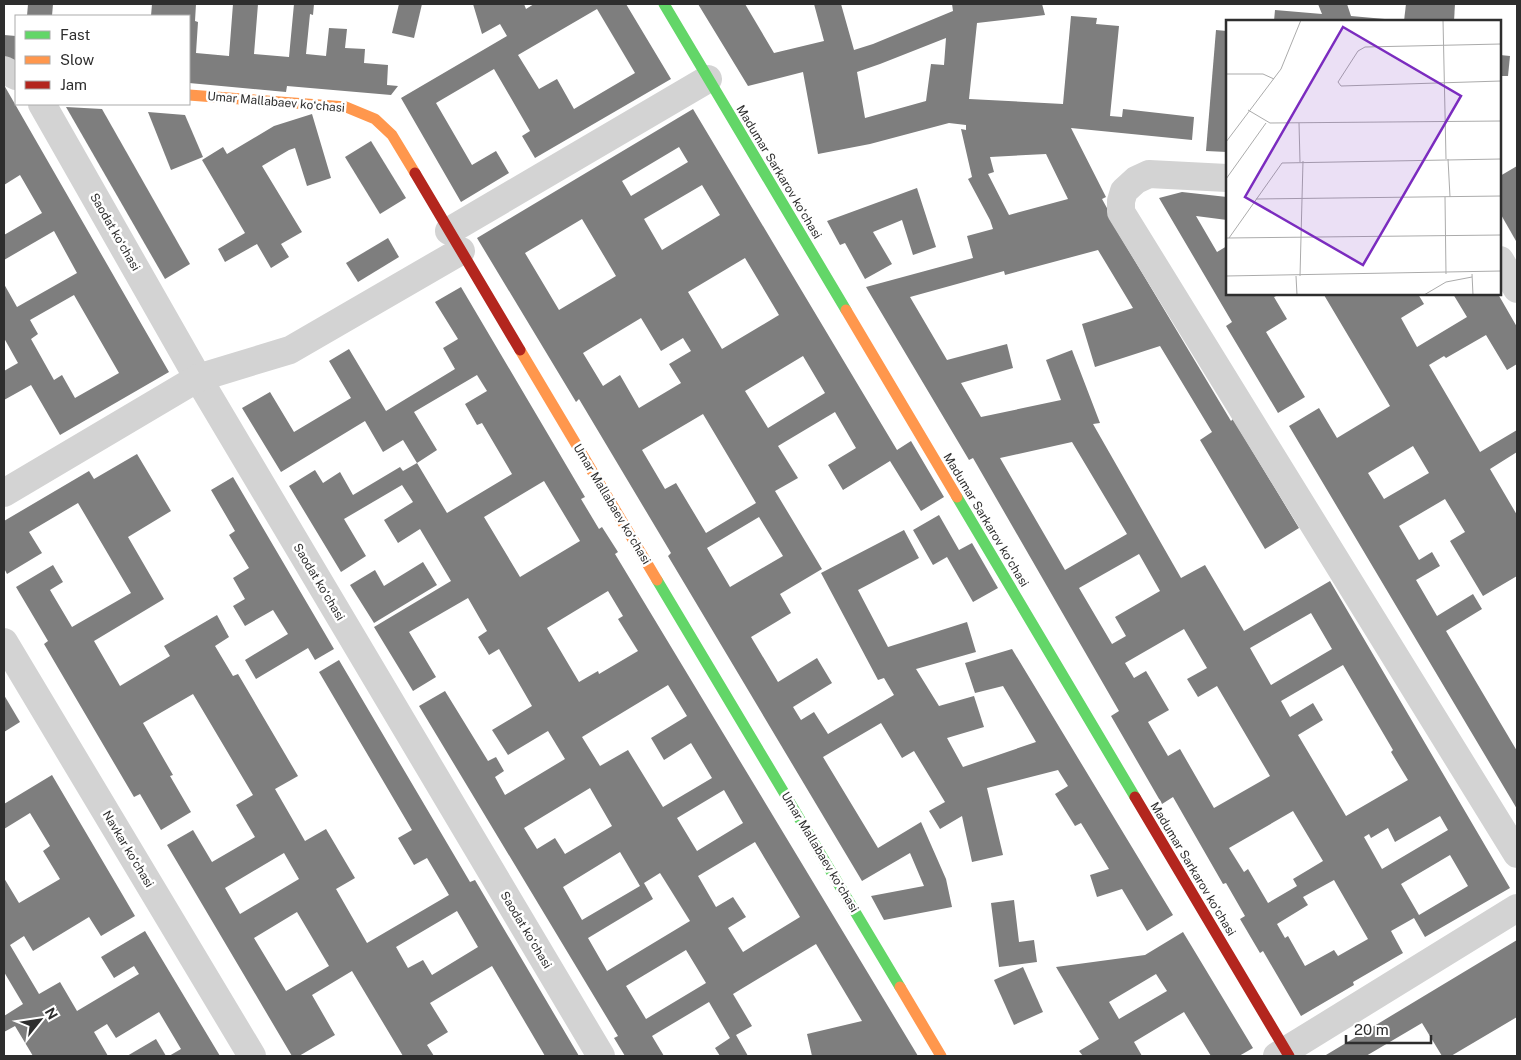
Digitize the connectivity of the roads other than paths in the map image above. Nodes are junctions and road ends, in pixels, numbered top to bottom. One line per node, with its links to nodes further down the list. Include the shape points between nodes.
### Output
1 (664, 4): 2 (street, Madumar Sarkarov koʻchasi)
2 (708, 80): 6 (street); 14 (street, Madumar Sarkarov koʻchasi)
3 (190, 95): 6 (street, Umar Mallabaev koʻchasi, via 346,107 375,119 392,135)
4 (43, 105): 9 (street, Saodat koʻchasi)
5 (1226, 178): 12 (street, via 1149,174 1124,191 1121,212)
6 (455, 241): 9 (street, via 290,350); 17 (street, Umar Mallabaev koʻchasi)
7 (1501, 262): 8 (street)
8 (1517, 289)
9 (198, 378): 10 (street); 16 (street, Saodat koʻchasi)
10 (4, 493)
11 (4, 642): 15 (street, Navkar koʻchasi)
12 (1517, 854)
13 (1517, 908): 14 (street)
14 (1284, 1054)
15 (252, 1056)
16 (601, 1056)
17 (941, 1056)

